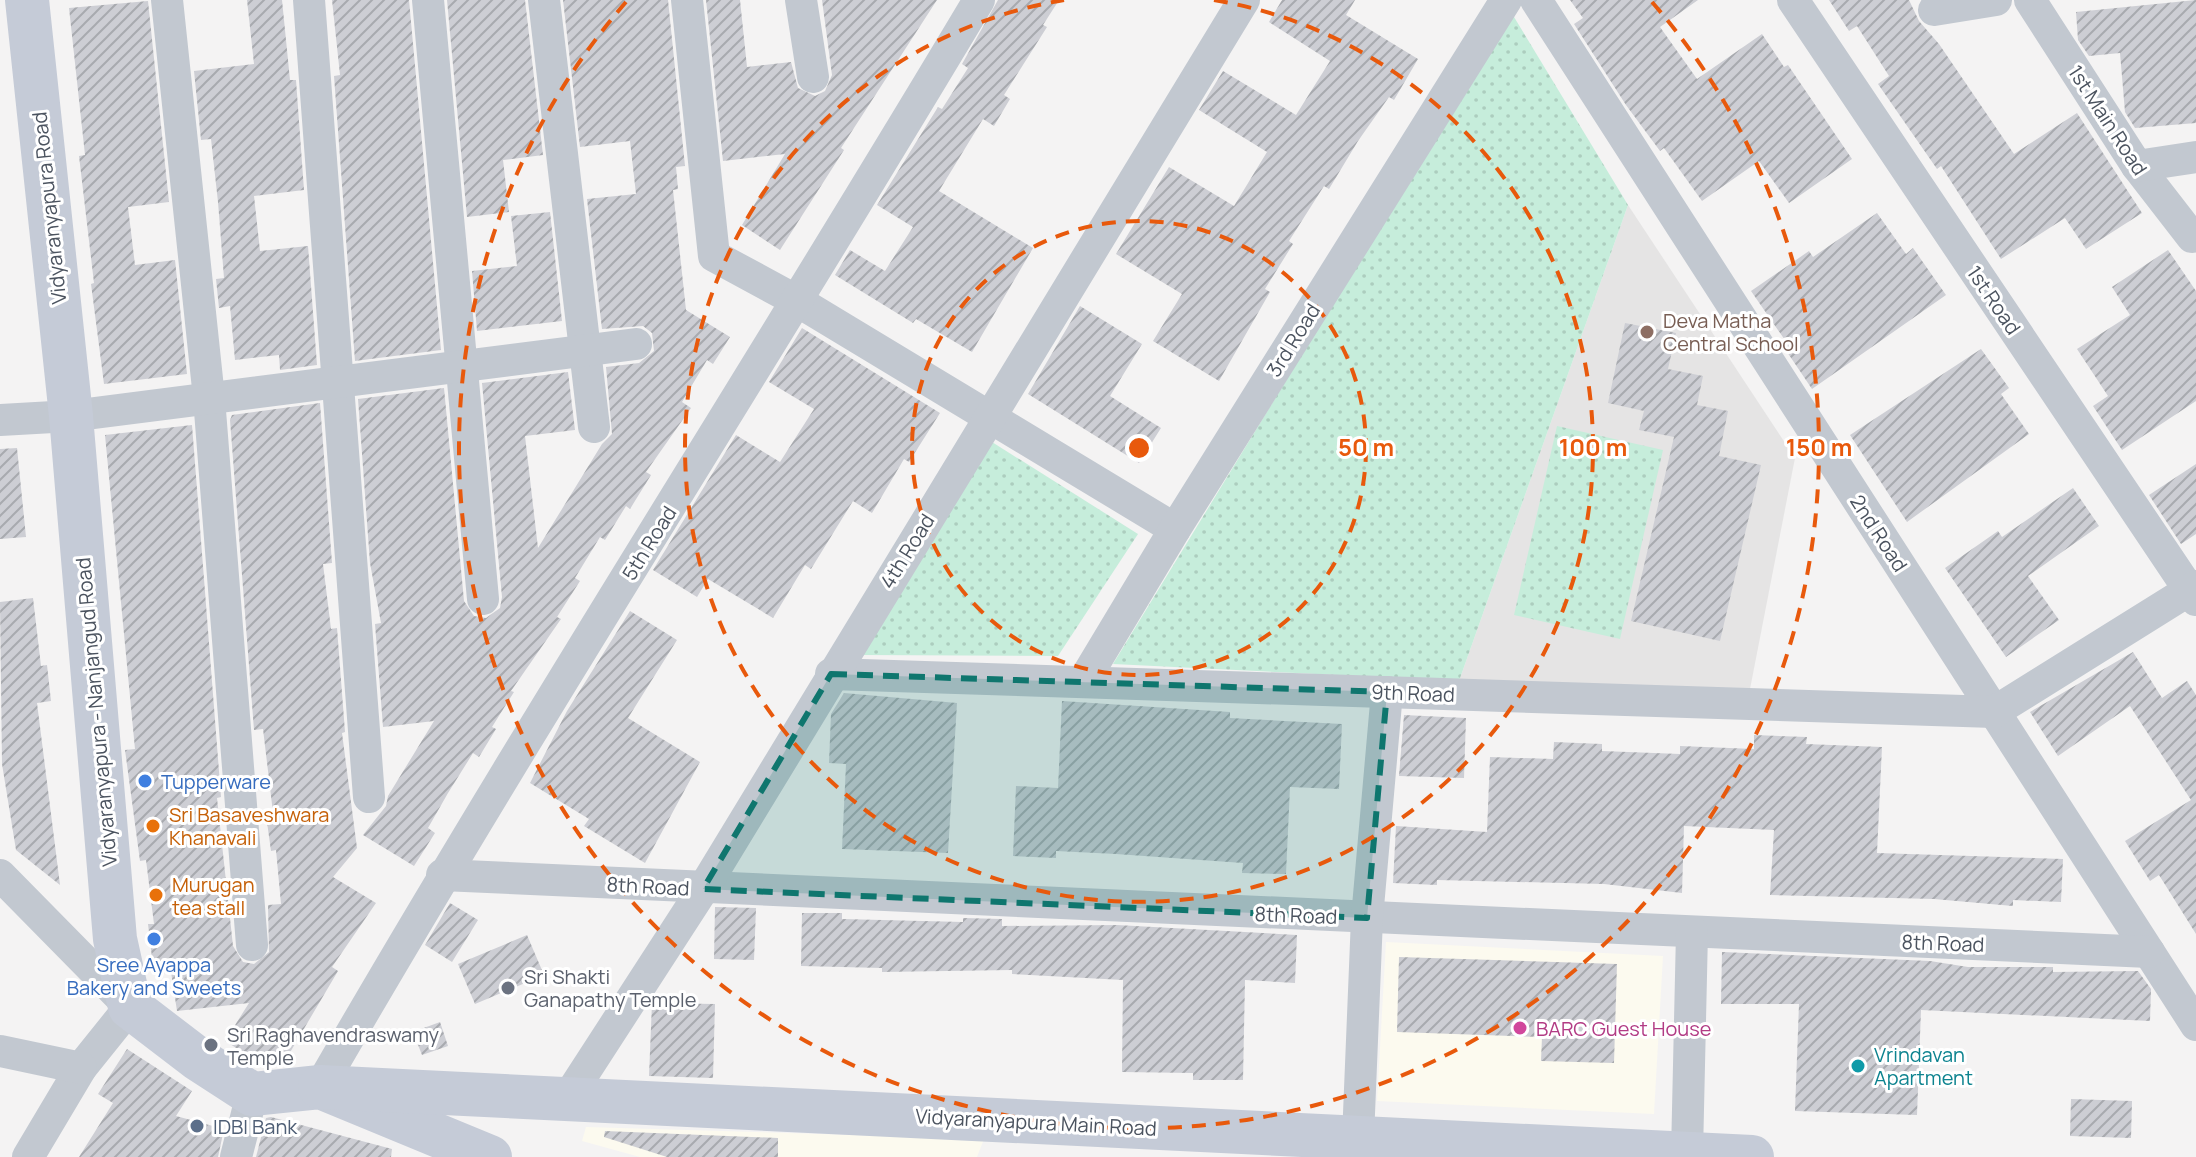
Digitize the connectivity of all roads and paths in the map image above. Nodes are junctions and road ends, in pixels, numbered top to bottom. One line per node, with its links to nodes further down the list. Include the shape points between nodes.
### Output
1 (27, 0): 26 (main road, Vidyaranyapura Road)
2 (167, 0): 25 (street)
3 (309, 0): 24 (street)
4 (428, 0): 23 (street)
5 (544, 0): 22 (street)
6 (687, 0): 20 (street, via 714,256)
7 (801, 0): 16 (street)
8 (979, 0): 20 (street, 5th Road)
9 (1244, 0): 27 (street, 4th Road)
10 (1506, 0): 30 (street, 3rd Road)
11 (1536, 0): 36 (street, 2nd Road)
12 (1793, 0): 31 (street, 1st Road)
13 (1996, 0): 15 (street)
14 (2030, 0): 18 (street, 1st Main Road)
15 (1934, 10)
16 (813, 77)
17 (2196, 157): 18 (street)
18 (2137, 166): 19 (street, 1st Main Road)
19 (2192, 237)
20 (799, 302): 27 (street); 39 (street, 5th Road)
21 (636, 344): 22 (street)
22 (586, 351): 23 (street); 29 (street)
23 (460, 367): 24 (street); 32 (street)
24 (339, 382): 25 (street); 37 (street)
25 (209, 398): 26 (street); 43 (street)
26 (71, 416): 28 (street); 45 (main road, Vidyaranyapura - Nanjangud Road, via 115,939)
27 (989, 417): 30 (street); 33 (street, 4th Road)
28 (0, 420)
29 (594, 427)
30 (1175, 529): 34 (street, 3rd Road)
31 (2194, 592): 36 (street)
32 (483, 599)
33 (831, 674): 34 (street, 9th Road); 40 (street, 4th Road)
34 (1083, 682): 35 (street, 9th Road)
35 (1387, 692): 36 (street, 9th Road); 41 (street)
36 (1994, 712): 44 (street, 2nd Road)
37 (369, 797)
38 (0, 875): 45 (street)
39 (442, 875): 40 (street, 8th Road); 49 (street, 5th Road)
40 (703, 889): 41 (street, 8th Road); 51 (street, 4th Road)
41 (1367, 918): 42 (street, 8th Road); 52 (street)
42 (1692, 932): 44 (street, 8th Road); 54 (street)
43 (252, 945)
44 (2149, 952): 46 (street, 2nd Road)
45 (130, 1007): 48 (street); 50 (main road)
46 (2196, 1025)
47 (0, 1051): 48 (street)
48 (81, 1068): 55 (street)
49 (320, 1087): 50 (main road, Vidyaranyapura Main Road); 51 (main road, Vidyaranyapura Main Road); 57 (main road)
50 (252, 1094): 56 (street)
51 (567, 1099): 53 (main road, Vidyaranyapura Main Road)
52 (1358, 1138): 53 (main road, Vidyaranyapura Main Road); 54 (main road, Vidyaranyapura Main Road)
53 (1015, 1139)
54 (1687, 1154): 58 (main road, Vidyaranyapura Main Road)
55 (28, 1157)
56 (236, 1157)
57 (490, 1157)
58 (1752, 1157)

